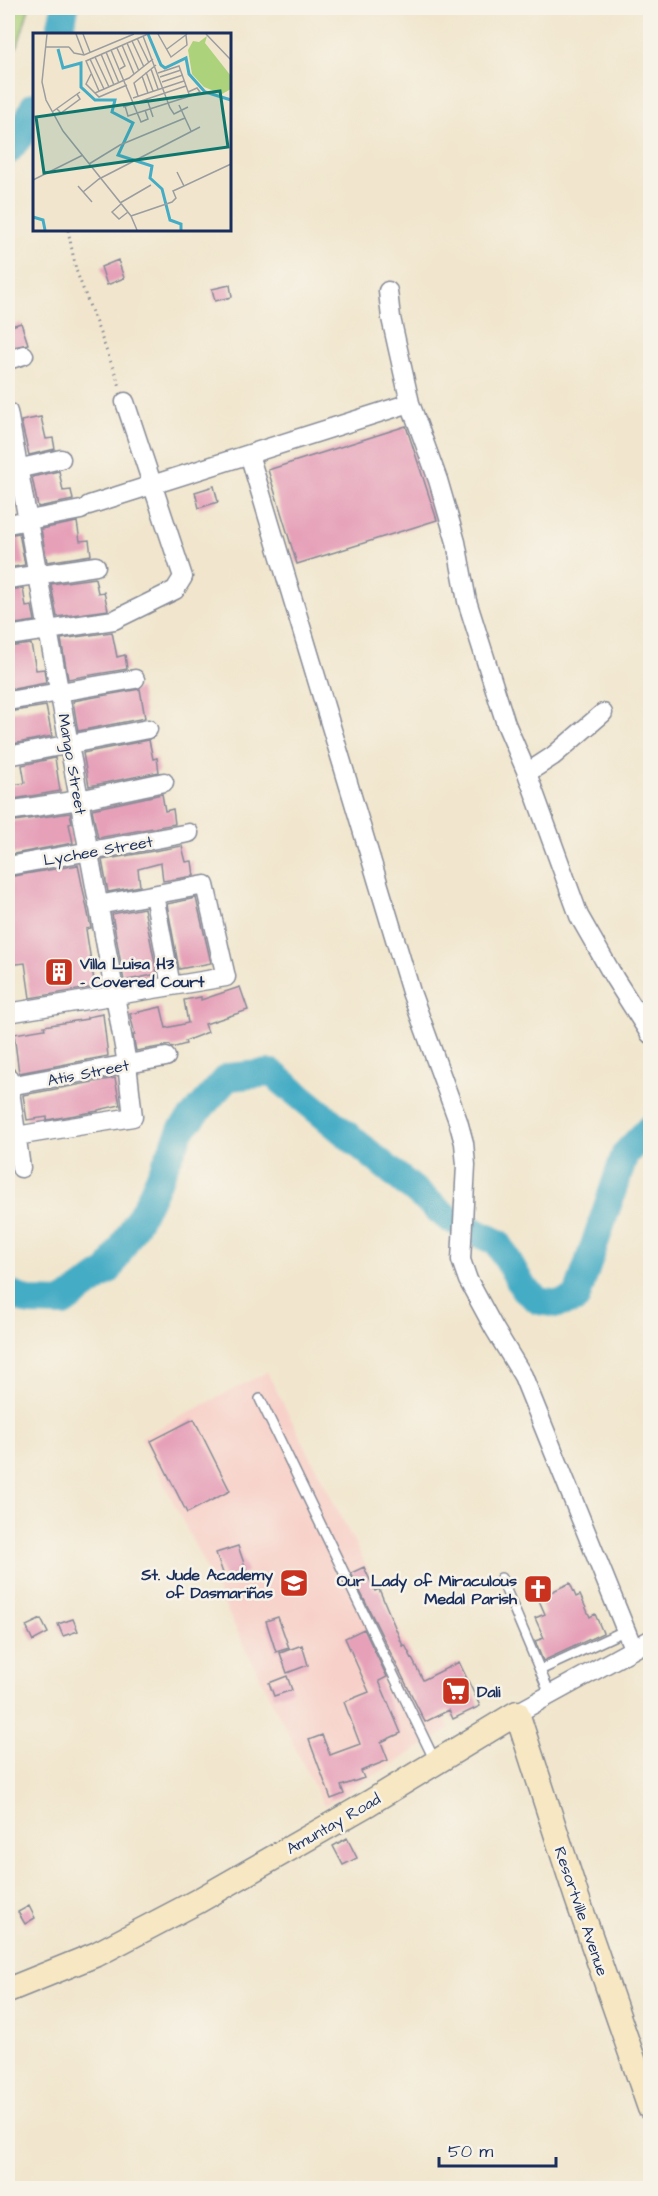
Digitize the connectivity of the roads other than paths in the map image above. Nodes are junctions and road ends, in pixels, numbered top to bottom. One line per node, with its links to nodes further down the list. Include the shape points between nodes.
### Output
1 (388, 291): 3 (street)
2 (125, 402): 8 (street)
3 (410, 403): 5 (street); 23 (street, via 456,542 467,601 486,665)
4 (8, 412): 7 (street, Mango Street)
5 (249, 454): 8 (street); 43 (street, via 411,992 464,1143 461,1260 468,1280 523,1376)
6 (61, 459): 7 (street)
7 (13, 470): 9 (street, Mango Street)
8 (153, 484): 9 (street, via 85,507); 14 (street, via 183,577 175,590 114,620)
9 (27, 520): 10 (street); 12 (street, Mango Street)
10 (8, 524)
11 (96, 566): 12 (street)
12 (37, 574): 13 (street); 14 (street, Mango Street)
13 (8, 579)
14 (48, 629): 15 (street); 17 (street, Mango Street)
15 (8, 636)
16 (135, 679): 17 (street)
17 (60, 692): 18 (street); 21 (street, Mango Street)
18 (8, 701)
19 (603, 713): 23 (street, via 553,756)
20 (148, 729): 21 (street)
21 (69, 746): 22 (street); 25 (street, Mango Street)
22 (8, 756)
23 (527, 772): 35 (street, via 579,916)
24 (164, 782): 25 (street)
25 (79, 800): 26 (street); 28 (street, Mango Street)
26 (8, 811)
27 (189, 833): 28 (street, Lychee Street)
28 (88, 852): 29 (street, Lychee Street); 31 (street, Mango Street)
29 (8, 866)
30 (154, 895): 31 (street); 32 (street); 32 (street, via 205,885 226,977)
31 (98, 905): 33 (street, Mango Street)
32 (171, 986): 33 (street)
33 (115, 994): 34 (street); 37 (street, Mango Street)
34 (8, 1013)
35 (651, 1035)
36 (166, 1057): 37 (street, Atis Street)
37 (127, 1064): 38 (street, Atis Street); 39 (street, Mango Street, via 133,1117)
38 (8, 1081): 39 (street)
39 (16, 1136): 40 (street)
40 (21, 1168)
41 (260, 1399): 49 (lane)
42 (501, 1578): 46 (lane)
43 (624, 1631): 45 (street); 46 (lane)
44 (651, 1640): 45 (street, Amuntay Road)
45 (633, 1648): 47 (street, Amuntay Road)
46 (540, 1670): 47 (lane)
47 (550, 1694): 48 (street, Amuntay Road)
48 (517, 1713): 49 (street, Amuntay Road); 51 (street, Resortville Avenue)
49 (435, 1761): 50 (street, Amuntay Road, via 198,1901 98,1954)
50 (8, 1990)
51 (651, 2108)

